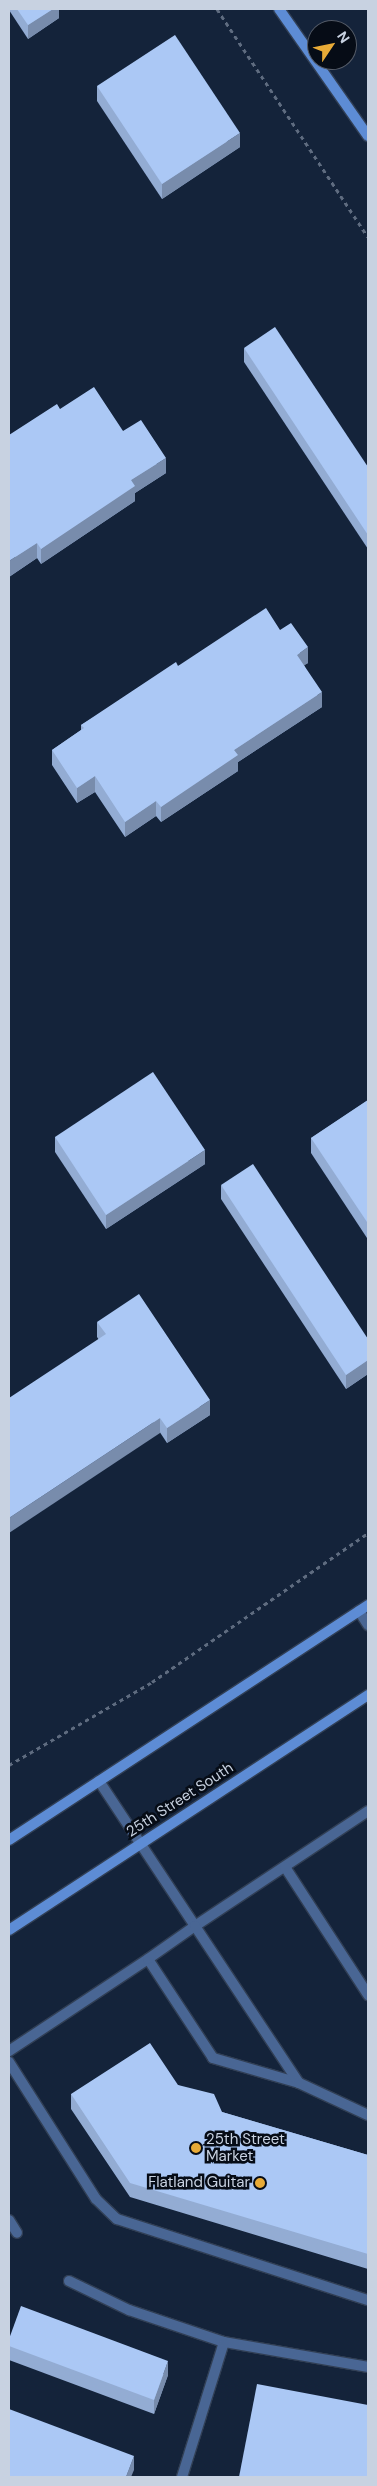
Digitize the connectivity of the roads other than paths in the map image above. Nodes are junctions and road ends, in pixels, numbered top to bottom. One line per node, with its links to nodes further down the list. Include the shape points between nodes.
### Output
1 (279, 9): 2 (main road)
2 (368, 136)
3 (368, 1605): 4 (main road)
4 (359, 1612): 5 (lane); 7 (main road)
5 (368, 1625)
6 (368, 1694): 10 (main road, 25th Street South)
7 (99, 1781): 9 (main road); 10 (lane)
8 (368, 1811): 11 (lane)
9 (9, 1840)
10 (141, 1844): 12 (lane); 13 (main road, 25th Street South)
11 (285, 1867): 12 (lane); 15 (lane)
12 (195, 1926): 14 (lane); 18 (lane)
13 (9, 1930)
14 (148, 1958): 16 (lane); 18 (lane, via 213,2058)
15 (368, 1995)
16 (9, 2051)
17 (9, 2062): 23 (lane, via 96,2199 117,2219)
18 (299, 2083): 19 (lane)
19 (368, 2114)
20 (9, 2220): 21 (lane)
21 (17, 2233)
22 (69, 2281): 24 (lane, via 129,2310)
23 (368, 2300)
24 (224, 2342): 25 (lane); 26 (lane)
25 (368, 2367)
26 (182, 2477)

